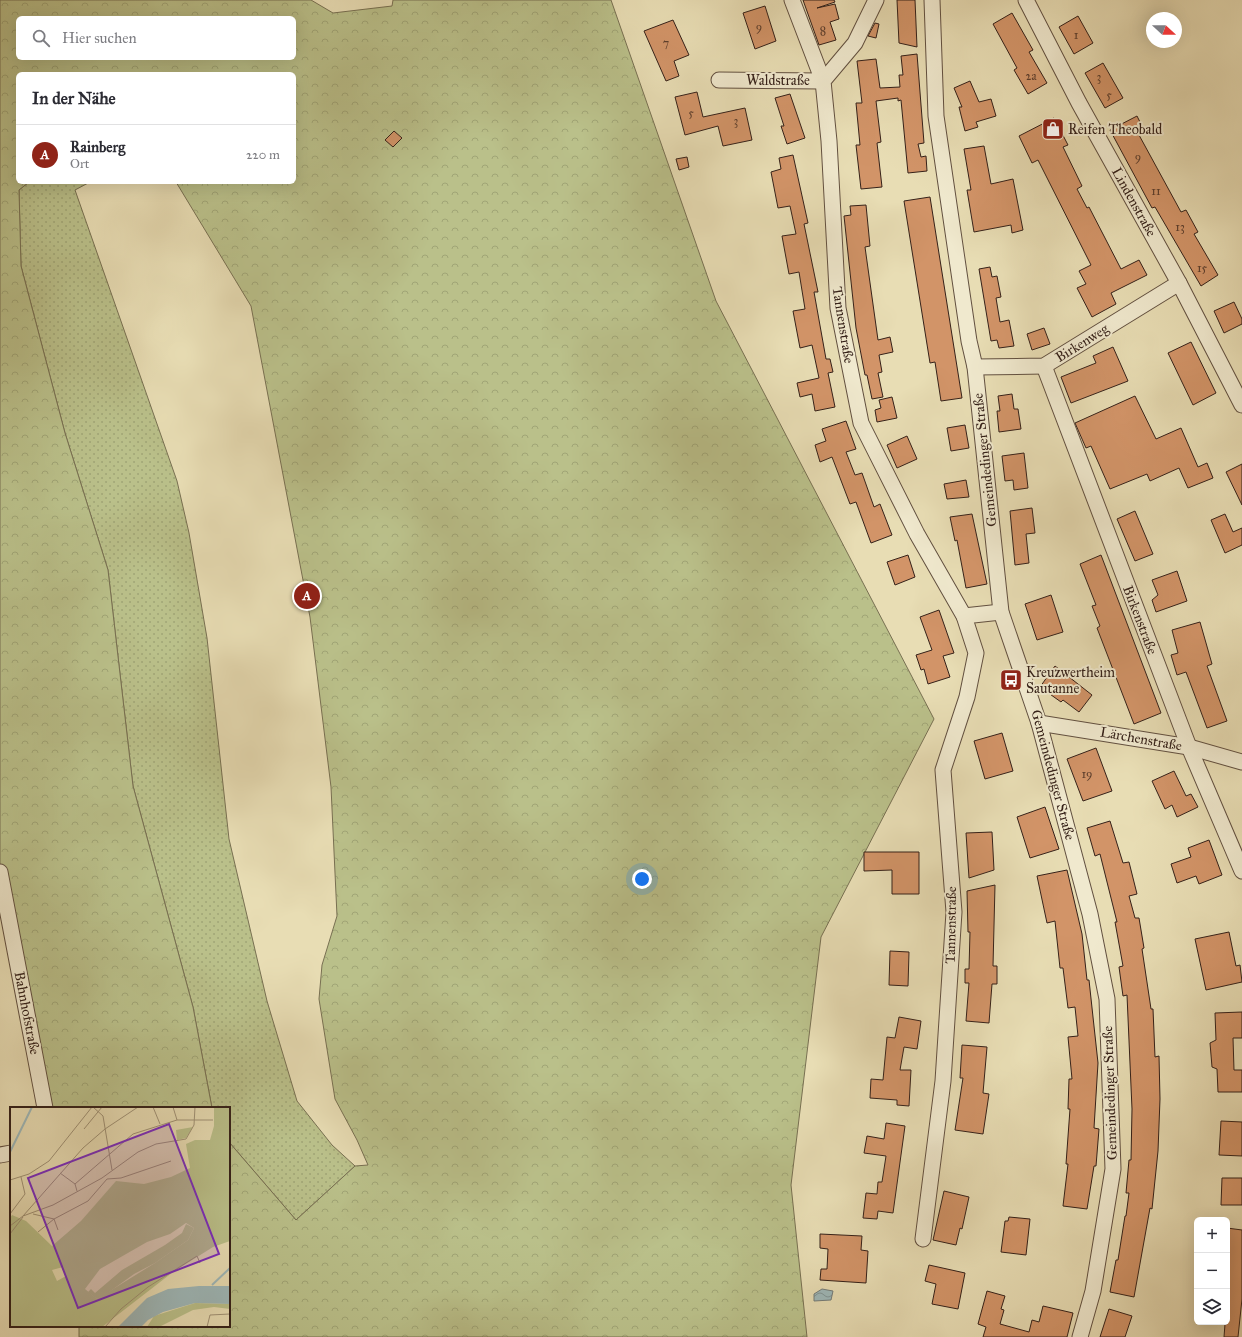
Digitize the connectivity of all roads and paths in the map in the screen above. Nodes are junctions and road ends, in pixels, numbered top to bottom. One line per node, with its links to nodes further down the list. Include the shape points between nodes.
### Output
1 (792, 0): 6 (street, Waldstraße)
2 (876, 0): 6 (street, via 855,43)
3 (932, 0): 8 (street, Gemeindedinger Straße, via 936,116)
4 (1026, 0): 7 (street, Lindenstraße, via 1079,103)
5 (719, 80): 6 (street, Waldstraße)
6 (823, 81): 12 (street, Tannenstraße, via 829,141 838,308 861,423 917,534)
7 (1179, 282): 9 (street, Birkenweg); 10 (street, Lindenstraße)
8 (975, 366): 9 (street, Birkenweg); 11 (street, Gemeindedinger Straße)
9 (1044, 366): 14 (street, Birkenstraße)
10 (1242, 405)
11 (1001, 612): 12 (street); 13 (street, Gemeindedinger Straße)
12 (964, 616): 21 (street, Tannenstraße, via 976,653 967,697 943,770 954,912 943,1081)
13 (1040, 723): 14 (street, Lärchenstraße); 22 (street, Gemeindedinger Straße, via 1090,914 1107,999 1113,1168 1093,1291)
14 (1189, 747): 15 (street, Lärchenstraße); 16 (street, Birkenstraße)
15 (1242, 762)
16 (1242, 871)
17 (0, 872): 18 (street, Bahnhofstraße)
18 (45, 1107)
19 (10, 1153): 20 (street)
20 (0, 1155)
21 (923, 1239)
22 (1080, 1337)

